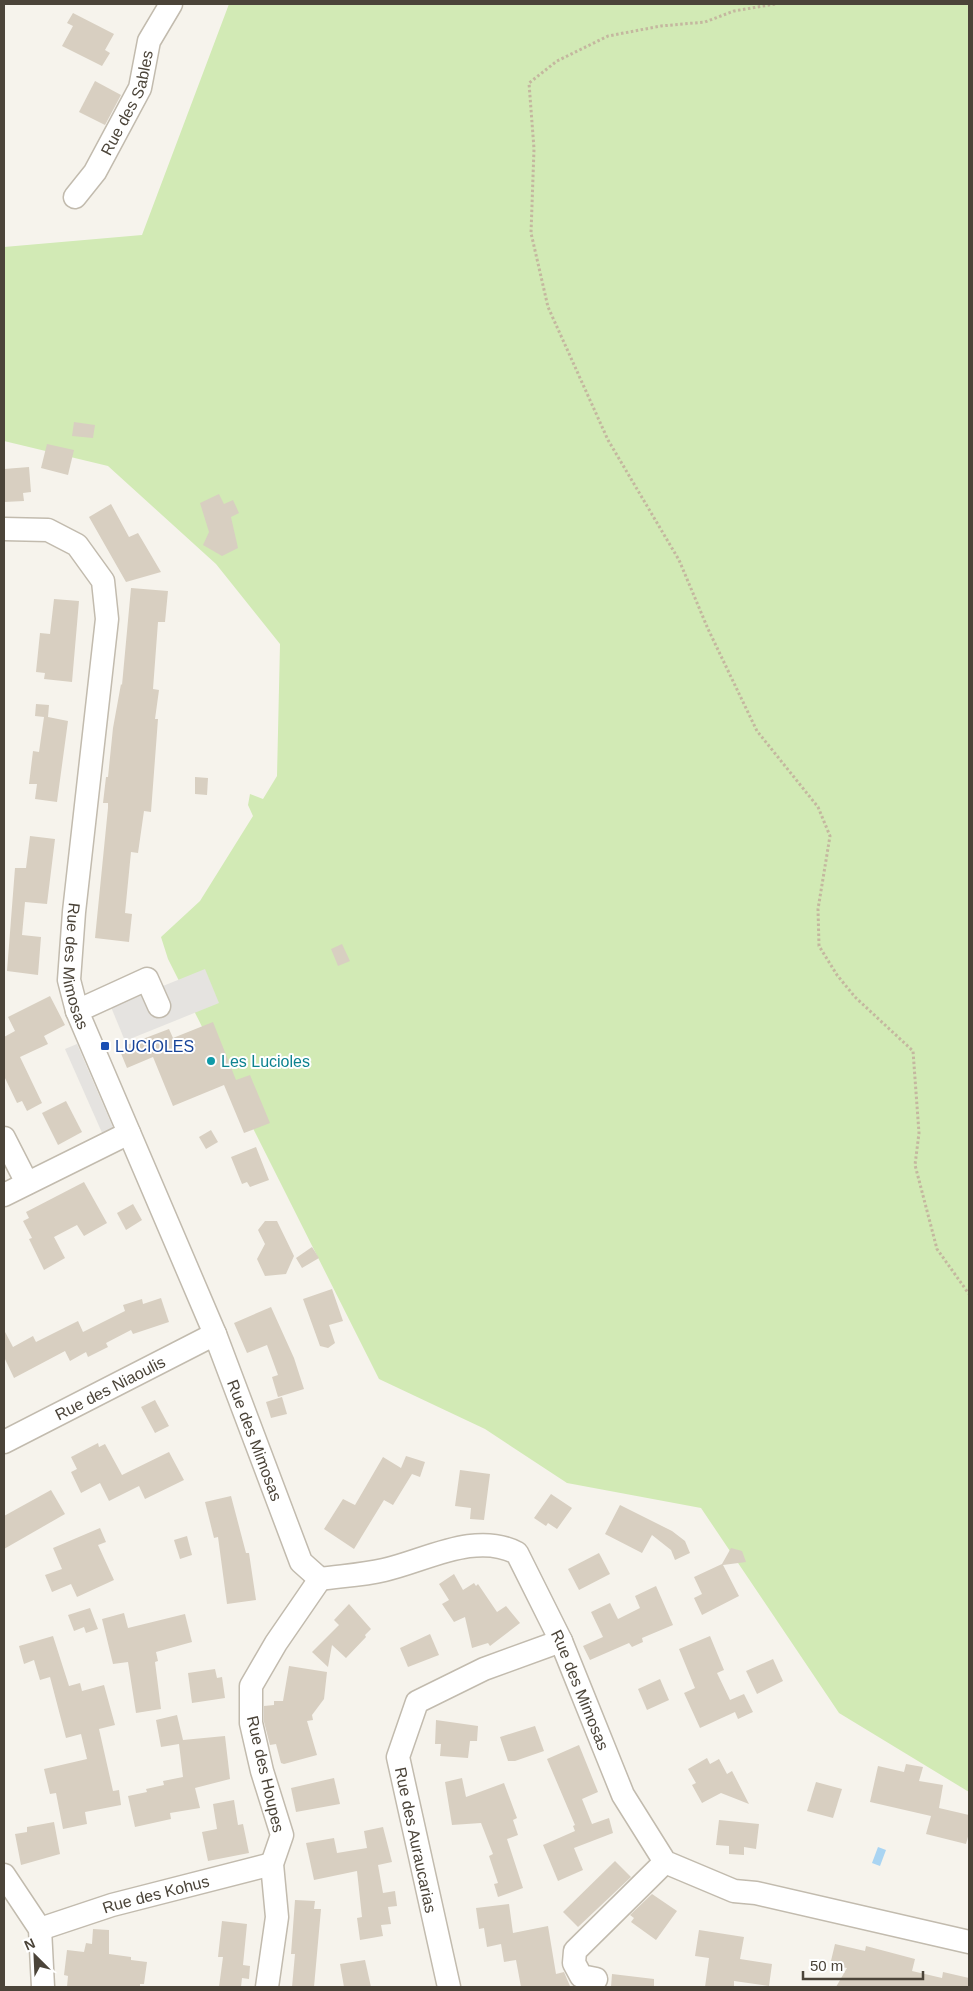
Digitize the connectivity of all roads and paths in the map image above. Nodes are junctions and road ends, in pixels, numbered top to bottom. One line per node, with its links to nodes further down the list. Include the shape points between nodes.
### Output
1 (171, 4): 3 (street, Rue des Sables, via 149,41 140,88 94,172)
2 (775, 4): 11 (path, via 734,10 704,22 608,36 557,61 529,82 534,149 531,233 548,307 608,440 679,560 708,629 758,731 818,808 830,836 818,909 819,946 855,997 913,1051 919,1133 915,1165 937,1248)
3 (75, 197)
4 (4, 529): 6 (street, Rue des Mimosas, via 48,530 76,545 103,581 107,619 69,980)
5 (159, 1006): 6 (street, via 147,979)
6 (77, 1010): 7 (street, Rue des Mimosas)
7 (129, 1133): 9 (street); 12 (street, Rue des Mimosas)
8 (4, 1138): 9 (street)
9 (27, 1183): 10 (street)
10 (4, 1195)
11 (969, 1294)
12 (215, 1334): 13 (street, Rue des Niaoulis); 14 (street, Rue des Mimosas, via 300,1562)
13 (4, 1442)
14 (320, 1580): 15 (street, Rue des Mimosas, via 385,1570 464,1548 506,1547 517,1553); 17 (street, Rue des Houpes, via 276,1643 251,1686 251,1724 282,1835)
15 (562, 1641): 16 (street, Rue des Mimosas, via 623,1794); 24 (street, Rue des Auraucarias, via 484,1669 417,1702 398,1757)
16 (665, 1862): 20 (street, via 734,1891 756,1893); 21 (street, via 575,1951 574,1963 581,1976)
17 (272, 1864): 19 (street, Rue des Kohus, via 112,1904); 23 (street, Rue des Houpes, via 277,1917)
18 (4, 1875): 19 (street)
19 (40, 1928): 22 (street)
20 (969, 1942)
21 (596, 1979)
22 (43, 1987)
23 (267, 1987)
24 (449, 1987)

